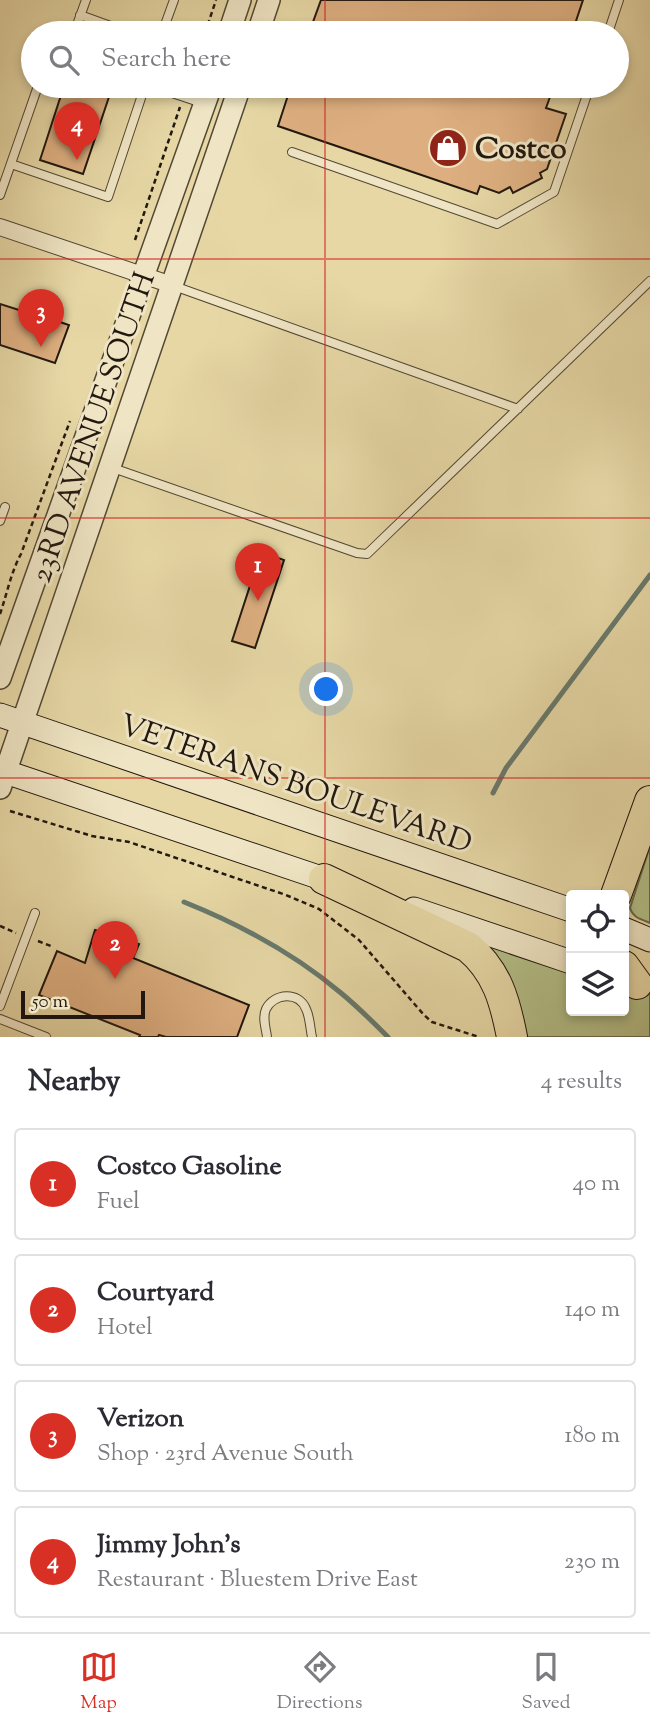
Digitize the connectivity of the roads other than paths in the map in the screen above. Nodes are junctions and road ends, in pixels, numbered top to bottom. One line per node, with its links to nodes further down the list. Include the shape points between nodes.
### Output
1 (86, 0): 6 (lane)
2 (174, 0): 9 (lane)
3 (240, 0): 10 (street)
4 (269, 0): 11 (street)
5 (619, 0): 12 (lane)
6 (80, 15): 7 (lane); 8 (lane)
7 (78, 21)
8 (97, 21)
9 (166, 21)
10 (233, 21)
11 (262, 21)
12 (612, 21)
13 (34, 98): 19 (lane)
14 (141, 98): 19 (lane, via 108,197)
15 (207, 98): 22 (street, 23RD AVENUE SOUTH)
16 (236, 98): 24 (street, 23RD AVENUE SOUTH)
17 (586, 98): 18 (lane, via 554,192 497,224)
18 (292, 152)
19 (11, 164): 20 (lane)
20 (0, 195)
21 (0, 228): 22 (street)
22 (134, 272): 24 (street); 29 (street, 23RD AVENUE SOUTH)
23 (650, 281): 25 (lane)
24 (172, 285): 25 (lane); 26 (street, 23RD AVENUE SOUTH)
25 (518, 409): 26 (lane, via 367,554)
26 (110, 467): 31 (street, 23RD AVENUE SOUTH)
27 (5, 507): 28 (lane)
28 (0, 521)
29 (0, 678)
30 (0, 716): 31 (main road, VETERANS BOULEVARD)
31 (23, 723): 32 (street, 23RD AVENUE SOUTH); 36 (main road, VETERANS BOULEVARD)
32 (2, 777): 34 (main road)
33 (650, 801): 35 (highway)
34 (324, 879): 40 (main road); 46 (highway, via 468,947 500,986)
35 (618, 890)
36 (566, 908)
37 (35, 913): 41 (lane)
38 (629, 931): 39 (main road)
39 (650, 940)
40 (566, 960)
41 (0, 1006)
42 (0, 1019): 43 (lane)
43 (46, 1037)
44 (267, 1037): 45 (lane, via 266,1009 274,999 288,995 306,1007)
45 (312, 1037)
46 (512, 1037)

